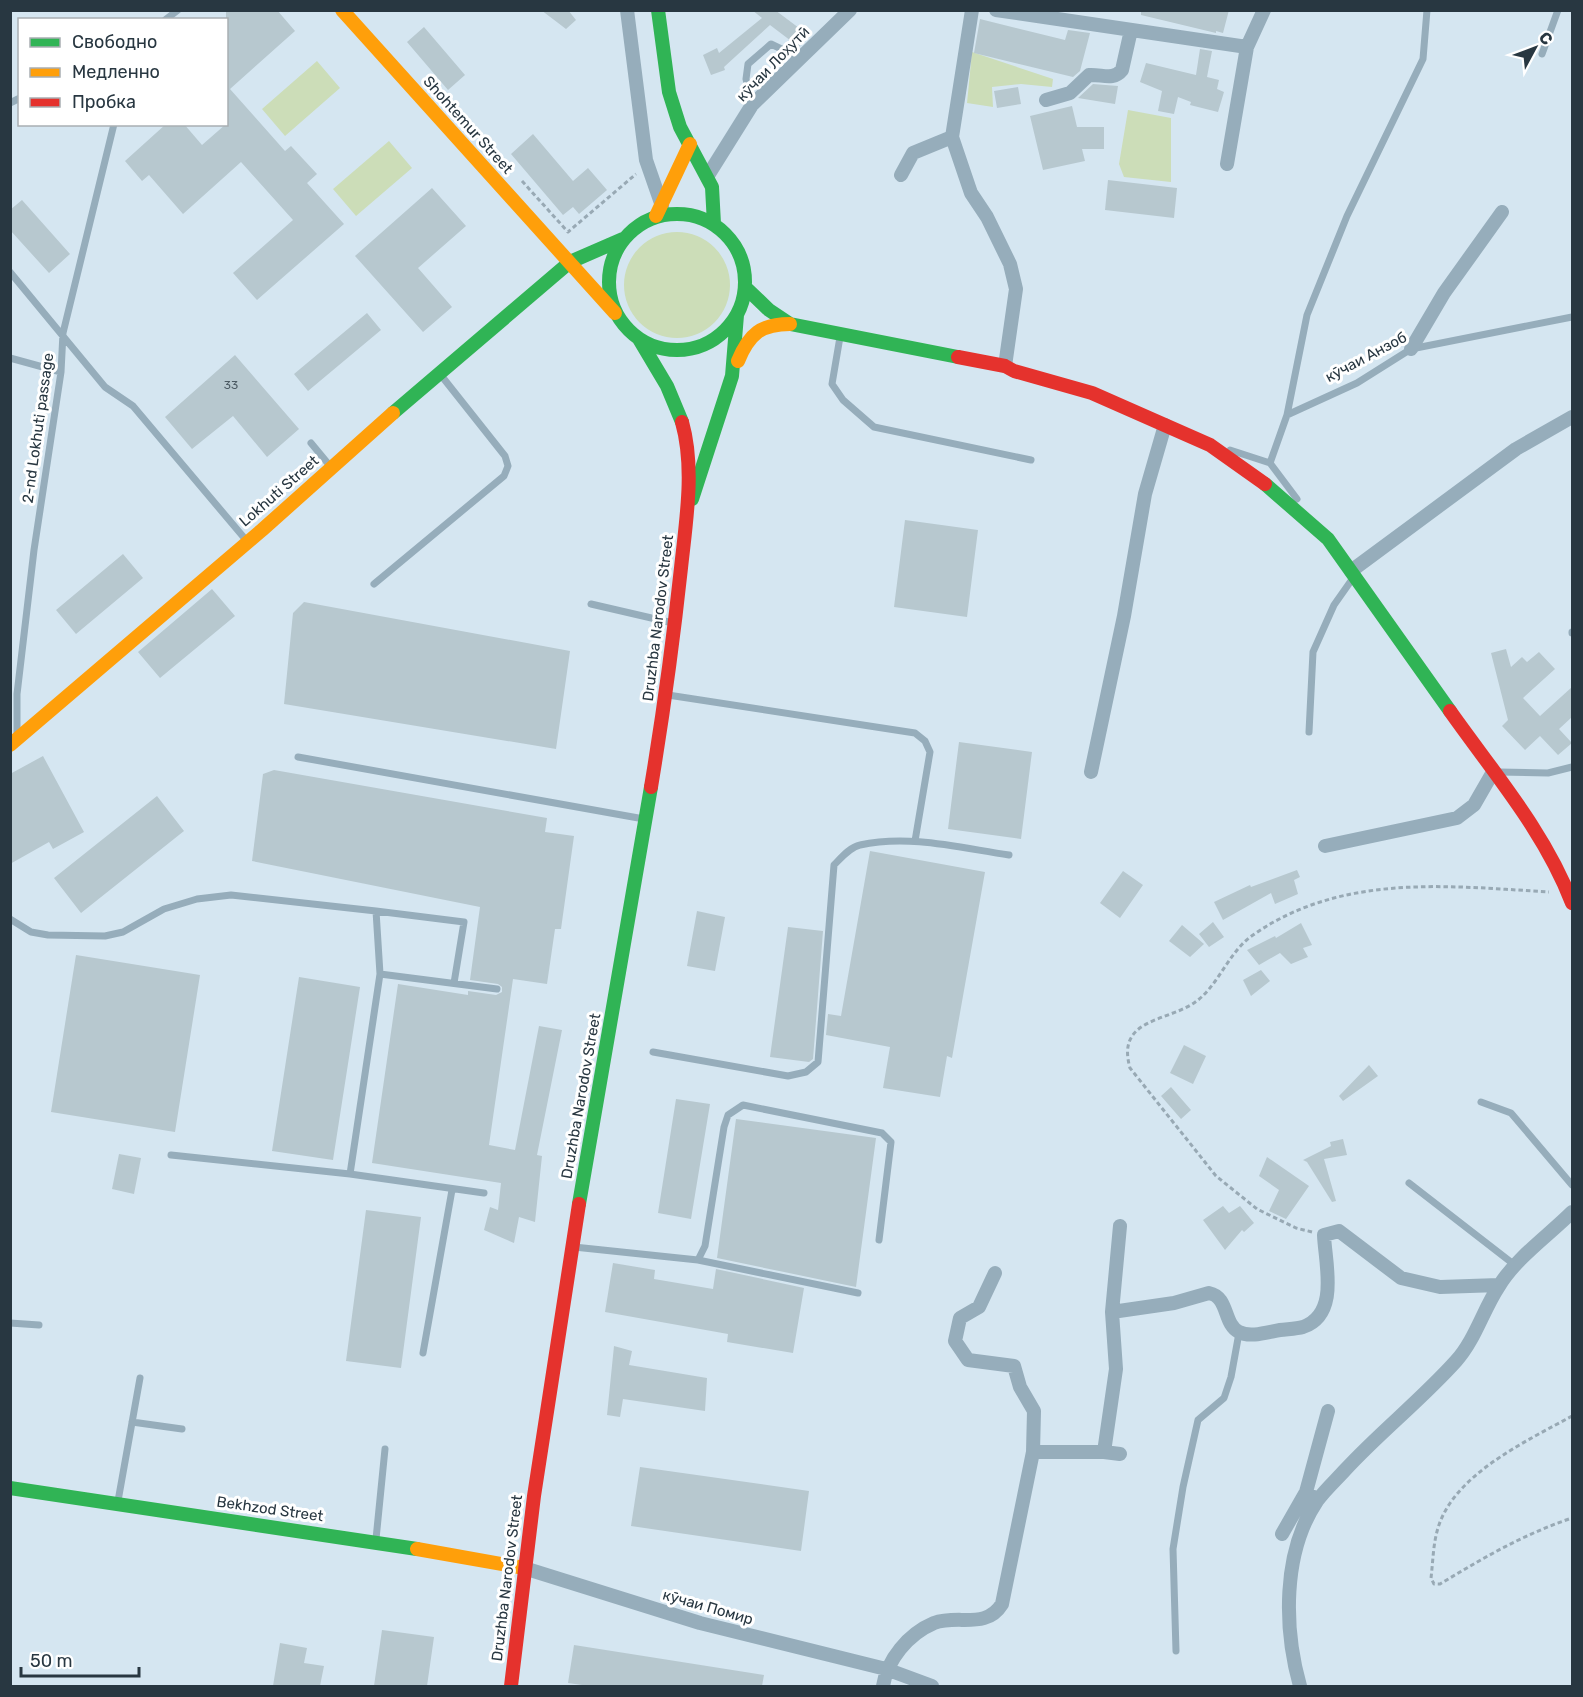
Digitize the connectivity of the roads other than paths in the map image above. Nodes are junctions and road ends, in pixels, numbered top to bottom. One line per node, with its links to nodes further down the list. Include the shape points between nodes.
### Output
1 (342, 10): 26 (main road, Shohtemur Street)
2 (627, 10): 22 (street, via 646,160)
3 (658, 10): 18 (main road, via 664,66 680,127)
4 (972, 10): 17 (street)
5 (996, 10): 10 (street)
6 (1264, 10): 11 (street)
7 (1427, 10): 42 (lane, via 1423,59 1347,216 1306,315)
8 (1558, 10): 12 (lane)
9 (845, 13): 13 (street, кӯчаи Лоҳутӣ)
10 (1131, 30): 11 (street); 14 (street, via 1118,75 1089,75 1070,93)
11 (1247, 47): 19 (street)
12 (1542, 54)
13 (800, 58): 15 (street, кӯчаи Лоҳутӣ); 15 (lane, via 771,44 748,64 746,79)
14 (1046, 100)
15 (752, 105): 21 (street, кӯчаи Лоҳутӣ)
16 (114, 126): 33 (lane, 2-nd Lokhuti passage)
17 (952, 137): 20 (street, via 913,153); 38 (street, via 971,193 987,217 1016,289)
18 (690, 144): 21 (main road); 22 (main road)
19 (1227, 164)
20 (901, 175)
21 (707, 177): 24 (main road, via 712,187)
22 (659, 211): 24 (main road, via 686,214); 25 (main road)
23 (1502, 212): 36 (street, via 1444,293)
24 (714, 224): 28 (main road, via 738,251)
25 (623, 239): 26 (main road, Lokhuti Street); 29 (main road, via 609,276 610,296)
26 (570, 262): 29 (main road, Shohtemur Street); 40 (main road, Lokhuti Street)
27 (10, 272): 33 (lane)
28 (745, 287): 30 (main road); 32 (main road)
29 (617, 315): 35 (main road)
30 (737, 315): 35 (main road, via 718,336 693,348 665,349); 41 (main road)
31 (1572, 317): 36 (lane, кӯчаи Анзоб)
32 (790, 324): 34 (main road); 41 (main road, via 769,323 758,328 747,340)
33 (63, 333): 39 (lane, 2-nd Lokhuti passage); 52 (lane, via 105,387 133,406)
34 (841, 334): 38 (main road); 47 (lane, via 832,384 843,400 874,427)
35 (639, 339): 50 (main road, via 677,407 686,436)
36 (1411, 349): 42 (lane, кӯчаи Анзоб, via 1357,383)
37 (10, 358): 39 (lane)
38 (1005, 366): 44 (main road, via 1092,393)
39 (62, 372): 57 (lane, 2-nd Lokhuti passage)
40 (439, 372): 49 (main road, Lokhuti Street); 54 (lane, via 506,456 508,466 504,476)
41 (732, 376): 50 (main road)
42 (1287, 415): 48 (lane)
43 (1572, 417): 53 (street, via 1516,449)
44 (1165, 425): 46 (main road); 63 (street, via 1146,494)
45 (311, 443): 49 (lane)
46 (1210, 445): 48 (lane); 51 (main road, via 1278,493)
47 (1031, 460)
48 (1270, 463): 51 (lane)
49 (331, 468): 52 (main road, Lokhuti Street)
50 (687, 513): 56 (main road, Druzhba Narodov Street)
51 (1328, 539): 53 (main road)
52 (247, 542): 60 (main road, Lokhuti Street)
53 (1353, 574): 59 (lane, via 1313,652); 64 (main road)
54 (374, 584)
55 (591, 604): 56 (lane)
56 (676, 624): 58 (main road, Druzhba Narodov Street)
57 (14, 693): 60 (lane, 2-nd Lokhuti passage)
58 (665, 695): 65 (main road, Druzhba Narodov Street); 66 (lane, via 915,733 930,752)
59 (1309, 732)
60 (14, 743)
61 (298, 757): 65 (lane)
62 (1572, 767): 64 (lane, via 1548,773)
63 (1090, 772)
64 (1493, 772): 67 (street, via 1474,806 1457,818); 69 (main road, via 1537,834)
65 (646, 819): 86 (main road, Druzhba Narodov Street)
66 (915, 841): 68 (lane); 75 (lane, via 858,845 834,865 818,1062 806,1072 788,1076)
67 (1325, 846)
68 (1009, 855)
69 (1571, 898)
70 (376, 911): 71 (lane, via 231,895 197,899 164,909 123,932 105,936 31,932); 72 (lane); 73 (lane, via 464,922)
71 (10, 919)
72 (380, 974): 73 (lane); 78 (lane)
73 (454, 983): 74 (lane)
74 (497, 989)
75 (653, 1052)
76 (1481, 1102): 80 (lane, via 1511,1113)
77 (171, 1155): 78 (lane)
78 (350, 1174): 81 (lane)
79 (1409, 1183): 88 (lane)
80 (1572, 1185)
81 (452, 1190): 82 (lane); 96 (lane)
82 (484, 1193)
83 (1572, 1212): 88 (street)
84 (1120, 1226): 92 (street)
85 (879, 1240): 87 (lane, via 891,1142 882,1133 743,1105 728,1115 724,1127 705,1246)
86 (571, 1247): 87 (lane); 110 (main road, Druzhba Narodov Street)
87 (698, 1260): 91 (lane)
88 (1516, 1266): 90 (street)
89 (995, 1272): 102 (street, via 979,1307 960,1318 955,1341 968,1360 1014,1366 1020,1387 1034,1411)
90 (1499, 1285): 95 (street, via 1440,1287 1401,1278 1339,1231 1324,1235 1328,1301 1316,1318 1304,1326 1251,1335); 106 (street, via 1457,1360)
91 (858, 1293)
92 (1112, 1312): 95 (street, via 1174,1303 1209,1293 1220,1299 1233,1328); 103 (street, via 1116,1369)
93 (10, 1323): 94 (lane)
94 (39, 1325)
95 (1239, 1332): 111 (lane, via 1224,1398 1198,1420 1183,1487 1173,1549)
96 (423, 1353)
97 (140, 1378): 99 (lane)
98 (1328, 1410): 106 (street)
99 (132, 1422): 100 (lane); 107 (lane)
100 (182, 1429)
101 (385, 1449): 109 (lane)
102 (1033, 1452): 103 (street); 112 (street, via 1002,1604 997,1612 988,1619 934,1623 906,1642)
103 (1104, 1452): 104 (street)
104 (1120, 1454)
105 (10, 1488): 107 (main road, Bekhzod Street)
106 (1312, 1496): 108 (street); 116 (street, via 1290,1580 1289,1622)
107 (118, 1504): 109 (main road, Bekhzod Street)
108 (1282, 1534)
109 (376, 1541): 110 (main road, Bekhzod Street)
110 (524, 1568): 112 (street, кӯчаи Помир, via 700,1623); 113 (main road, Druzhba Narodov Street)
111 (1176, 1651)
112 (886, 1670): 114 (street); 115 (street, кӯчаи Помир)
113 (511, 1686)
114 (883, 1686)
115 (932, 1686)
116 (1300, 1686)

